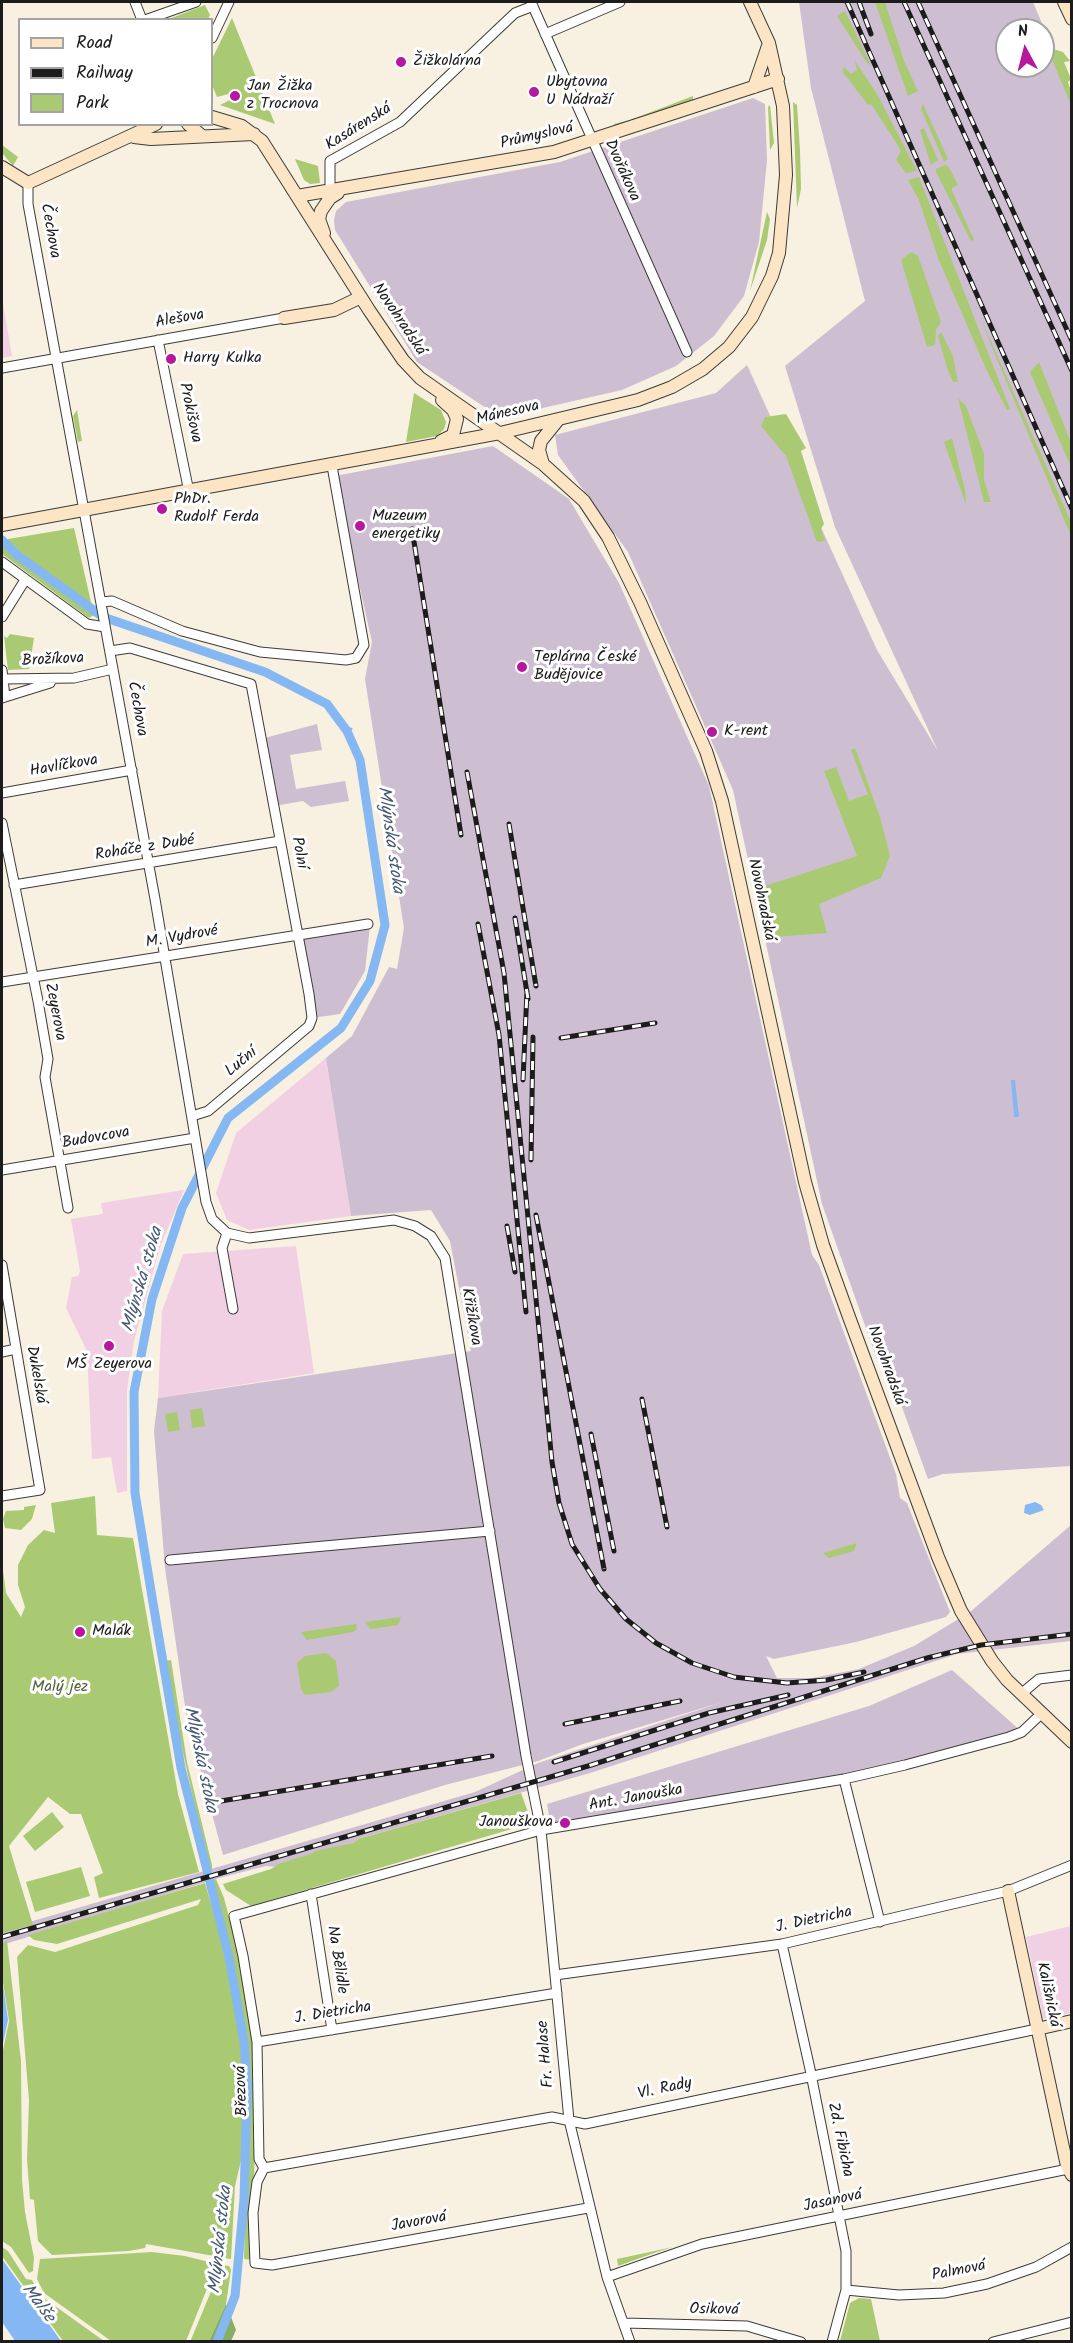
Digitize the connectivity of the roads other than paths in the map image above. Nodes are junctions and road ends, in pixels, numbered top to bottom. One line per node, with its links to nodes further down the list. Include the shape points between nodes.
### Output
1 (135, 2): 8 (street)
2 (196, 2): 9 (street)
3 (229, 2): 12 (street)
4 (620, 2): 11 (street)
5 (750, 2): 13 (main road, Mánesova)
6 (1064, 2): 10 (main road)
7 (532, 4): 11 (street, Dvořákova); 26 (street, Kasárenská, via 515,12 400,122 330,161)
8 (142, 18)
9 (149, 18)
10 (1071, 19)
11 (545, 34): 22 (street, Dvořákova)
12 (213, 36)
13 (769, 43): 14 (main road, Mánesova); 15 (main road)
14 (778, 79): 15 (main road, Průmyslová); 36 (main road, Mánesova, via 785,123 786,175 779,253 752,316 729,347 703,369 672,387 638,400)
15 (753, 87): 22 (main road, Průmyslová)
16 (213, 117): 19 (main road)
17 (153, 126): 21 (main road)
18 (190, 126): 20 (main road)
19 (255, 134): 20 (main road); 27 (main road, Novohradská)
20 (201, 135): 21 (main road)
21 (134, 137): 24 (main road)
22 (591, 141): 25 (main road, Průmyslová, via 507,161); 32 (street, Dvořákova)
23 (2, 167): 24 (main road)
24 (28, 183): 33 (street, Čechova, via 28,204)
25 (348, 189): 26 (main road, Průmyslová); 28 (main road, via 330,198 321,211)
26 (330, 192): 27 (main road, Průmyslová)
27 (297, 196): 28 (main road, Novohradská)
28 (331, 250): 29 (main road, Novohradská)
29 (361, 297): 30 (main road, Alešova, via 334,310); 35 (main road, Novohradská, via 403,360)
30 (284, 318): 31 (street, Alešova)
31 (158, 340): 33 (street, Alešova); 41 (street, Prokišova)
32 (687, 352)
33 (56, 358): 34 (street, Alešova); 42 (street, Čechova)
34 (2, 368)
35 (420, 378): 37 (main road, Novohradská); 38 (main road, via 453,410 457,419 453,435)
36 (558, 420): 37 (main road, Mánesova); 39 (main road, via 541,441)
37 (500, 433): 38 (main road, Mánesova); 39 (main road, Novohradská)
38 (425, 448): 40 (main road, Mánesova)
39 (543, 464): 80 (main road, Novohradská, via 584,501 601,524 706,750 724,809 793,1132 823,1245 947,1581 981,1645)
40 (332, 466): 41 (main road, Mánesova); 46 (street, via 364,645 356,658 260,652 182,631 112,601)
41 (189, 492): 42 (main road, Mánesova)
42 (84, 510): 43 (main road, Mánesova); 46 (street, Čechova)
43 (4, 522)
44 (2, 562): 45 (street)
45 (25, 580): 47 (street); 48 (street, via 87,624)
46 (101, 603): 48 (street, Čechova)
47 (2, 617)
48 (105, 625): 49 (street, Čechova)
49 (110, 651): 50 (street, Čechova); 57 (street, Polní, via 130,648 251,684)
50 (113, 669): 52 (street, Brožíkova); 54 (street, Čechova)
51 (2, 674): 52 (street, Brožíkova); 53 (street)
52 (52, 679): 53 (street, via 50,683)
53 (3, 698)
54 (132, 770): 55 (street, Havlíčkova); 58 (street, Čechova)
55 (2, 793)
56 (2, 823): 59 (street, Zeyerova)
57 (280, 841): 58 (street, Roháče z Dubé); 61 (street, Polní)
58 (148, 864): 59 (street, Roháče z Dubé); 62 (street, Čechova)
59 (14, 885): 63 (street, Zeyerova)
60 (368, 924): 61 (street, M. Vydrové)
61 (298, 935): 62 (street, M. Vydrové); 65 (street, Polní, via 312,1018)
62 (164, 957): 63 (street, M. Vydrové); 66 (street, Čechova)
63 (31, 977): 64 (street, M. Vydrové); 68 (street, Zeyerova, via 48,1059 45,1077)
64 (2, 982)
65 (309, 1026): 66 (street, Luční, via 208,1111)
66 (192, 1116): 67 (street, Čechova)
67 (195, 1138): 68 (street, Budovcova); 71 (street, Čechova, via 212,1219)
68 (62, 1161): 69 (street, Budovcova); 70 (street, Zeyerova)
69 (2, 1170)
70 (68, 1208)
71 (227, 1233): 73 (street, via 222,1248); 77 (street, Křižíkova, via 249,1238 394,1220 415,1226 437,1243 452,1296)
72 (2, 1264): 74 (street, Dukelská)
73 (233, 1309)
74 (16, 1349): 75 (street); 76 (street, Dukelská, via 40,1490)
75 (2, 1352)
76 (2, 1496)
77 (490, 1531): 78 (street); 83 (street, Křižíkova)
78 (170, 1560)
79 (1071, 1675): 80 (street, via 1039,1679)
80 (1022, 1694): 81 (main road, Novohradská)
81 (1041, 1714): 82 (main road, Novohradská); 84 (street, Ant. Janouška, via 1022,1732 1009,1737)
82 (1071, 1742)
83 (530, 1776): 85 (street, Fr. Halase)
84 (844, 1779): 85 (street, Ant. Janouška); 90 (street)
85 (541, 1830): 88 (street, Ant. Janouška); 92 (street, Fr. Halase)
86 (1071, 1865): 87 (street, J. Dietricha)
87 (1008, 1891): 90 (street, J. Dietricha); 95 (main road, Kališnická)
88 (311, 1894): 89 (street, Ant. Janouška); 96 (street, Na Bělidle)
89 (234, 1916): 97 (street, Březová)
90 (880, 1922): 91 (street, J. Dietricha)
91 (782, 1944): 92 (street, J. Dietricha); 98 (street, Zd. Fibicha)
92 (555, 1975): 93 (street, Fr. Halase)
93 (557, 1993): 96 (street, J. Dietricha); 99 (street, Fr. Halase)
94 (1071, 2021): 95 (main road, Vl. Rady)
95 (1037, 2029): 98 (street, Vl. Rady); 101 (main road, Kališnická)
96 (332, 2030): 97 (street, J. Dietricha)
97 (256, 2042): 100 (street, Březová, via 259,2159)
98 (811, 2077): 99 (street, Vl. Rady, via 585,2124); 103 (street, Zd. Fibicha)
99 (568, 2120): 100 (street, Vl. Rady, via 552,2117); 102 (street, Fr. Halase)
100 (264, 2168): 105 (street, Březová, via 257,2182 253,2213)
101 (1070, 2169): 103 (street, Jasanová)
102 (588, 2208): 105 (street, Javorová, via 272,2265); 106 (street, Fr. Halase)
103 (839, 2216): 106 (street, Jasanová, via 702,2244); 107 (street, Zd. Fibicha, via 846,2251)
104 (1071, 2247): 107 (street, Palmová, via 1027,2270 944,2293 899,2295)
105 (255, 2263)
106 (607, 2277): 109 (street, Fr. Halase)
107 (846, 2290): 112 (street, Zd. Fibicha)
108 (1071, 2322): 113 (street)
109 (624, 2323): 110 (street, Fr. Halase); 111 (street, Osiková, via 747,2326)
110 (630, 2342)
111 (801, 2342)
112 (832, 2342)
113 (993, 2342)

